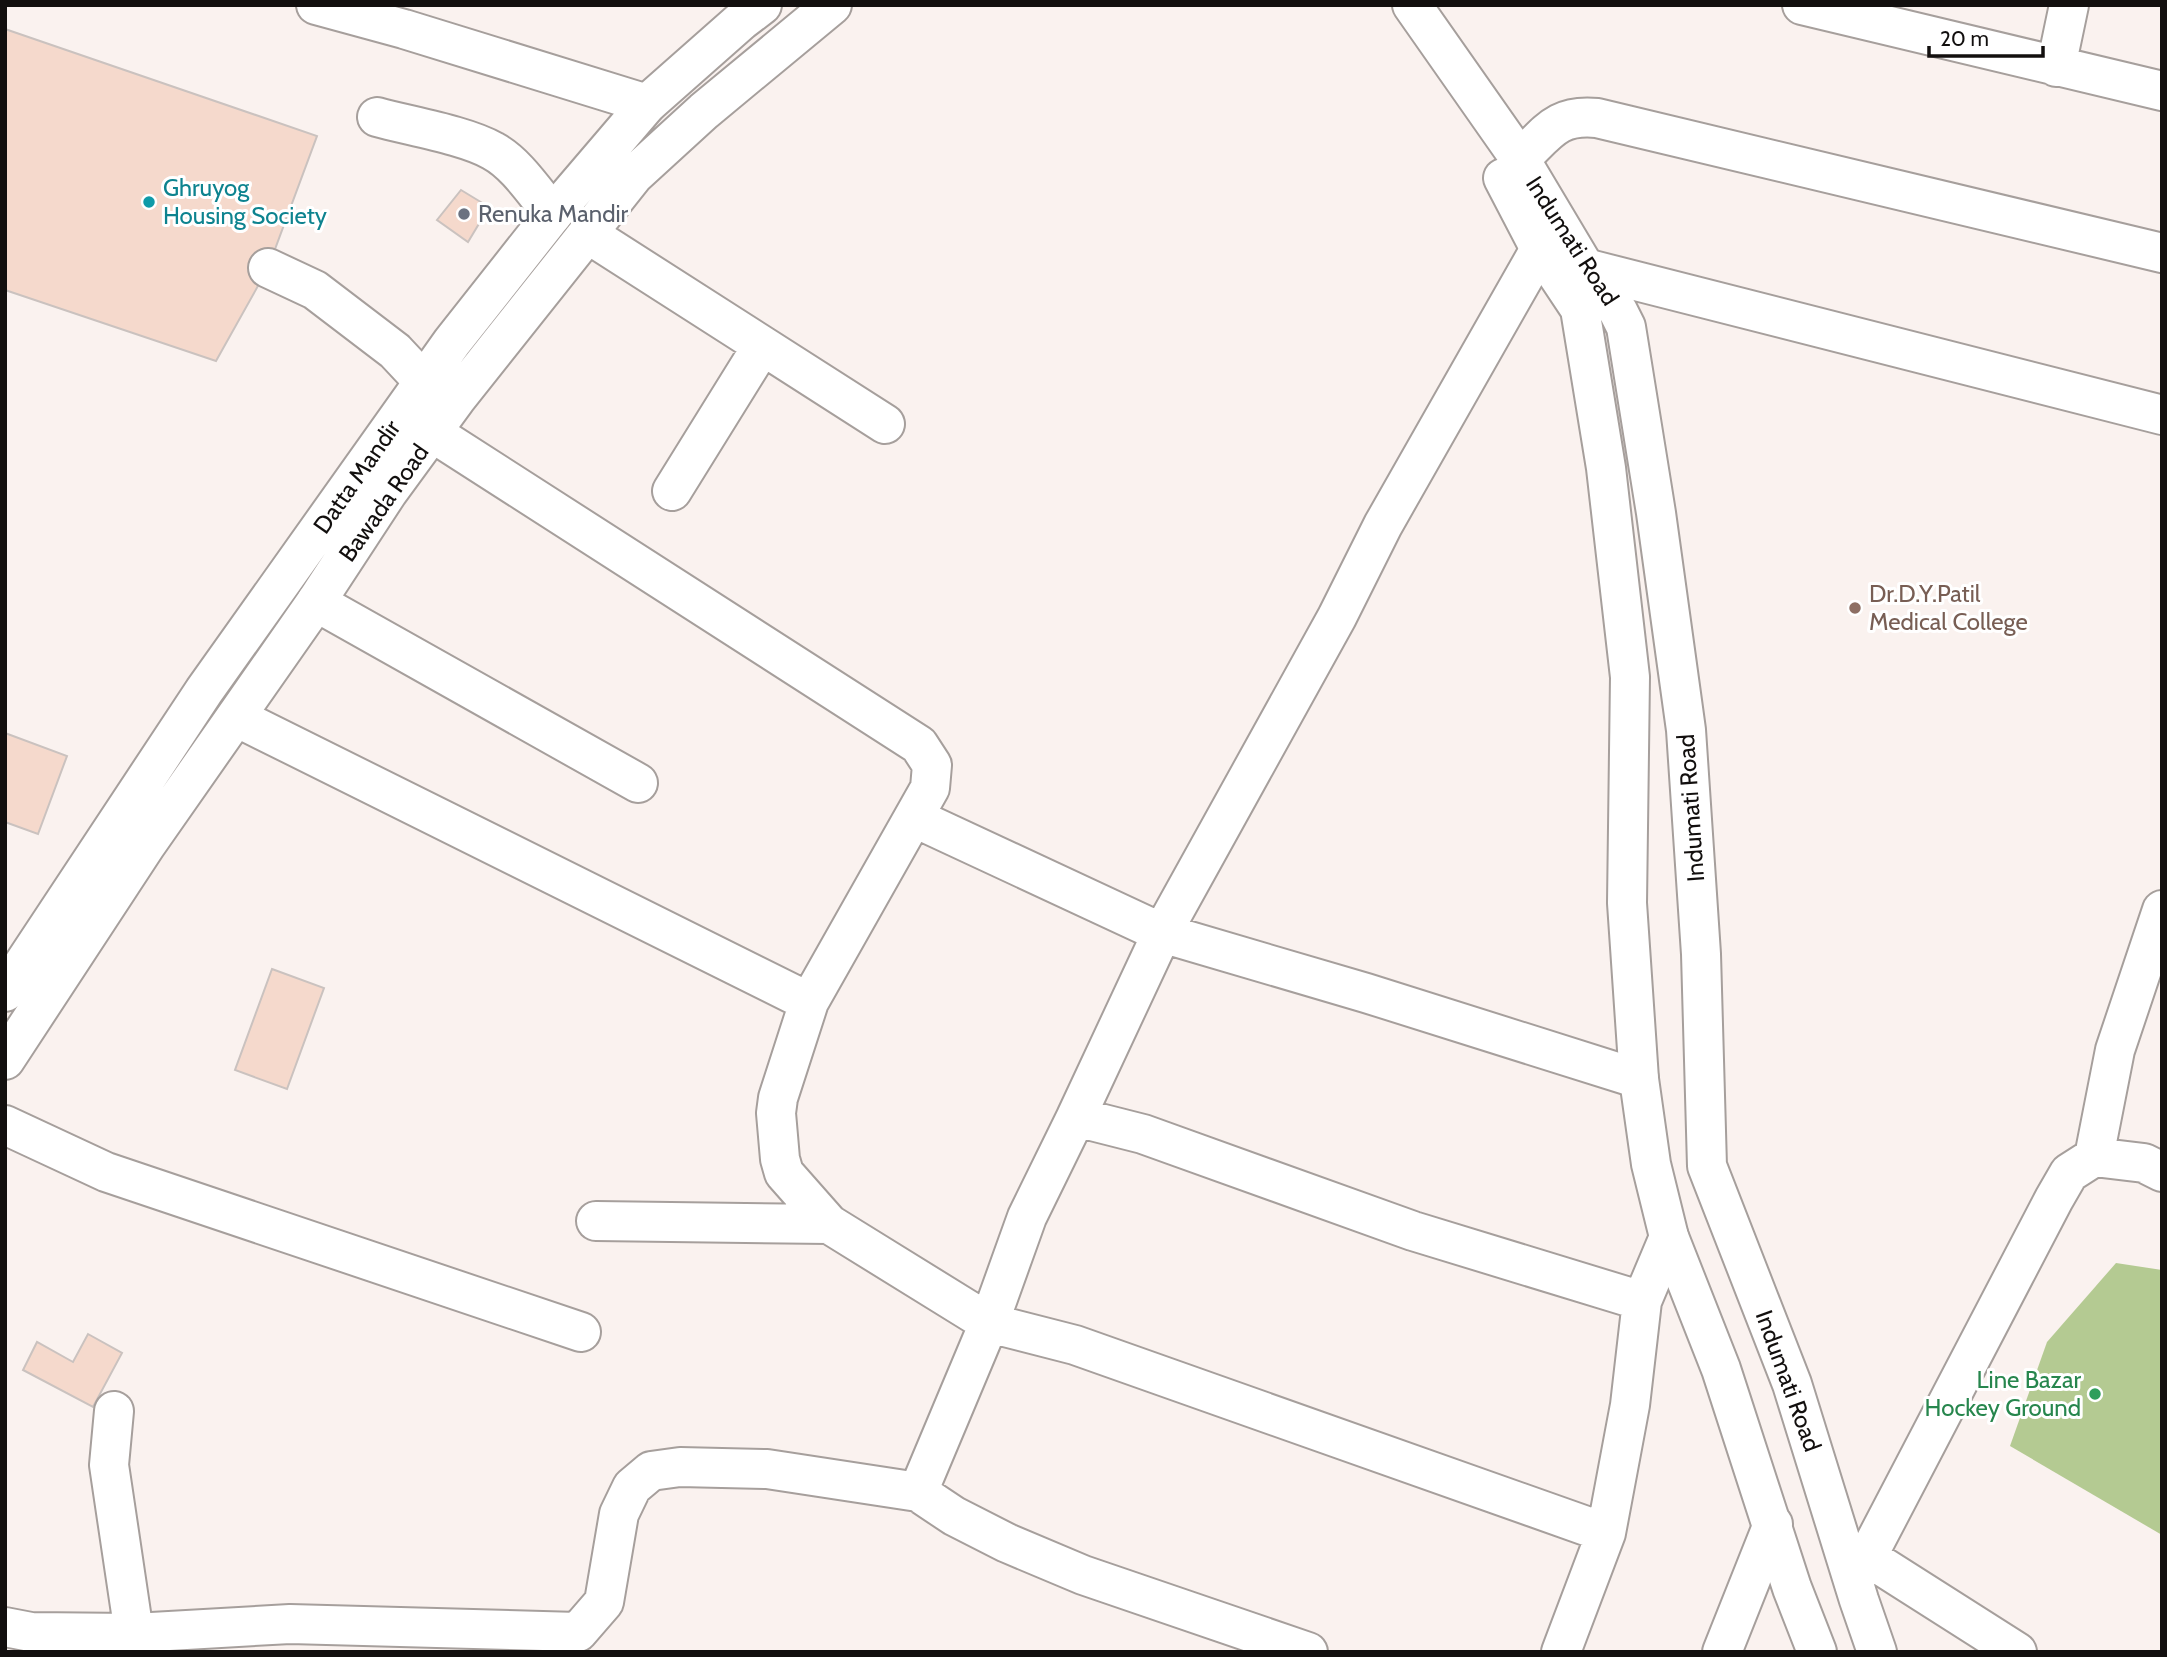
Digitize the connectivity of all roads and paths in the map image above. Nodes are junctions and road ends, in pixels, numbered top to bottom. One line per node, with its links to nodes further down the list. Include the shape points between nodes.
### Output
1 (316, 5): 11 (street)
2 (832, 5): 9 (street, Bawada Road)
3 (1391, 5): 16 (street, Indumati Road, via 1500,172)
4 (1412, 5): 13 (street, Indumati Road)
5 (2069, 5): 8 (street)
6 (1826, 8): 8 (street)
7 (748, 10): 9 (street); 11 (street, Datta Mandir)
8 (2056, 67): 10 (street)
9 (749, 73): 15 (street, Bawada Road, via 634,175)
10 (2162, 91)
11 (647, 104): 14 (street, Datta Mandir)
12 (377, 117): 14 (street, via 492,150)
13 (1520, 159): 17 (street, via 1561,121 1578,116 1597,118); 19 (street, Indumati Road)
14 (554, 214): 21 (street, Datta Mandir)
15 (588, 234): 20 (street); 24 (street, Bawada Road)
16 (1540, 249): 31 (street, via 1383,525); 35 (street, Indumati Road, via 1580,309 1606,468 1630,677 1627,903)
17 (2162, 253)
18 (268, 268): 21 (street, via 315,290 395,351)
19 (1585, 268): 22 (street); 50 (street, Indumati Road, via 1626,327 1684,717 1701,954 1707,1166)
20 (762, 346): 23 (street); 25 (street)
21 (424, 382): 32 (street, Datta Mandir, via 204,691)
22 (2162, 415)
23 (885, 424)
24 (433, 433): 26 (street, Bawada Road); 29 (street, via 919,745 932,765 930,788)
25 (672, 491)
26 (316, 601): 27 (street, Bawada Road); 28 (street)
27 (236, 717): 33 (street); 34 (street, Bawada Road)
28 (638, 783)
29 (915, 818): 31 (street); 33 (street)
30 (2162, 910): 38 (street, via 2115,1050)
31 (1162, 933): 35 (street); 36 (street)
32 (5, 992)
33 (809, 1002): 41 (street, via 778,1098 780,1159 794,1188)
34 (5, 1060)
35 (1639, 1079): 42 (street, Indumati Road, via 1651,1164)
36 (1076, 1117): 43 (street, via 1143,1134 1413,1231); 44 (street, via 1027,1217)
37 (5, 1125): 45 (street, via 106,1172)
38 (2094, 1157): 39 (street, via 2144,1163); 50 (street, via 2069,1173 2054,1199)
39 (2162, 1172)
40 (596, 1221): 41 (street)
41 (829, 1224): 44 (street)
42 (1669, 1237): 43 (street); 48 (street, Indumati Road, via 1721,1369)
43 (1642, 1301): 49 (street, via 1630,1405)
44 (989, 1323): 47 (street); 49 (street, via 1075,1345)
45 (581, 1332)
46 (114, 1411): 52 (street, via 109,1465)
47 (918, 1492): 52 (street, via 767,1469 651,1471 632,1487 619,1514 604,1602 578,1632 290,1623); 53 (street, via 1007,1543 1070,1569)
48 (1773, 1524): 55 (street); 56 (street, Indumati Road)
49 (1606, 1533): 54 (street)
50 (1860, 1569): 57 (street, Indumati Road); 58 (street)
51 (5, 1627): 52 (street, via 31,1632)
52 (134, 1633)
53 (1308, 1652)
54 (1561, 1652)
55 (1722, 1652)
56 (1817, 1652)
57 (1877, 1652)
58 (2017, 1652)

